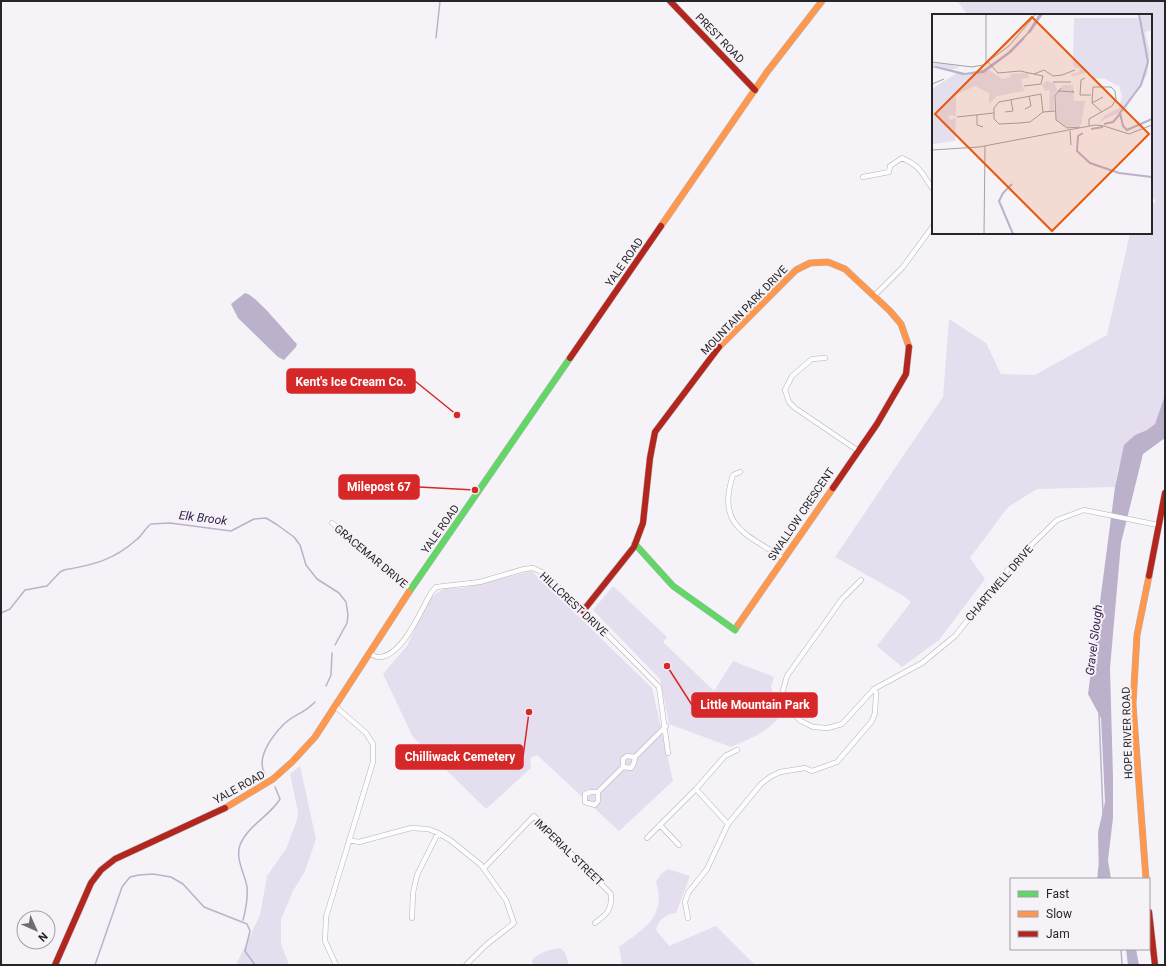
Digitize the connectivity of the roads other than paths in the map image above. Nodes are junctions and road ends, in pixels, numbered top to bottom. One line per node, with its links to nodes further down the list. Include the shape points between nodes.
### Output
1 (670, 1): 3 (street, PREST ROAD)
2 (822, 1): 3 (street, YALE ROAD)
3 (755, 90): 18 (street, YALE ROAD)
4 (863, 177): 5 (street, via 889,172 890,166 902,158 923,172)
5 (932, 187)
6 (932, 227): 7 (street, via 903,267)
7 (874, 296): 9 (street, SWALLOW CRESCENT, via 901,324 910,350 906,374 877,424); 15 (street, MOUNTAIN PARK DRIVE, via 845,269 828,262 810,263 796,270 718,348 655,432 643,523)
8 (825, 358): 9 (street, via 812,359 792,376 785,390 789,402)
9 (857, 450): 16 (street, SWALLOW CRESCENT)
10 (740, 472): 16 (street, via 734,475 730,486 727,504 731,518 741,532)
11 (1165, 493): 12 (street, HOPE RIVER ROAD)
12 (1164, 505): 14 (street, HOPE RIVER ROAD)
13 (332, 523): 18 (street, GRACEMAR DRIVE)
14 (1158, 525): 21 (street, CHARTWELL DRIVE, via 1084,510 1057,520 1014,562 955,636 922,663); 37 (street, HOPE RIVER ROAD, via 1137,635 1133,704)
15 (635, 544): 16 (street, SWALLOW CRESCENT, via 673,586 735,630); 19 (street, MOUNTAIN PARK DRIVE)
16 (783, 558)
17 (861, 580): 21 (street, CHARTWELL DRIVE, via 842,599 800,655 787,676 782,694 789,710 801,721 813,727 828,728 842,724)
18 (411, 589): 20 (street, YALE ROAD)
19 (583, 611): 20 (street, HILLCREST DRIVE, via 544,573 533,568 524,569 480,582 436,587 430,593 407,638 386,655 378,657); 23 (street, HILLCREST DRIVE, via 659,687)
20 (369, 653): 22 (street, YALE ROAD)
21 (874, 689): 30 (street, via 876,700 872,721 838,762 812,771 805,768 780,772 770,777 761,784)
22 (336, 707): 34 (street, via 366,733 373,744 373,762); 42 (street, YALE ROAD, via 302,752 267,784 115,859 101,870 91,883)
23 (666, 726): 25 (street, HILLCREST DRIVE); 26 (street)
24 (737, 750): 28 (street, via 725,756)
25 (668, 753)
26 (635, 757): 27 (street, via 631,768); 27 (street, via 627,756 623,759)
27 (623, 767): 29 (street)
28 (696, 789): 30 (street); 31 (street)
29 (598, 792)
30 (728, 824): 39 (street, via 707,870 688,893 685,902)
31 (660, 825): 33 (street); 35 (street)
32 (438, 833): 34 (street, via 428,829 411,828 359,842); 36 (street); 38 (street, via 417,875)
33 (647, 838)
34 (349, 840): 43 (street, via 326,918 325,941)
35 (679, 845)
36 (484, 868): 41 (street, IMPERIAL STREET, via 534,816 611,894 612,904 607,914); 44 (street, via 506,900 514,923)
37 (1146, 878)
38 (412, 918)
39 (688, 918)
40 (1150, 921): 45 (street)
41 (595, 923)
42 (55, 965)
43 (336, 965)
44 (466, 965)
45 (1155, 965)

